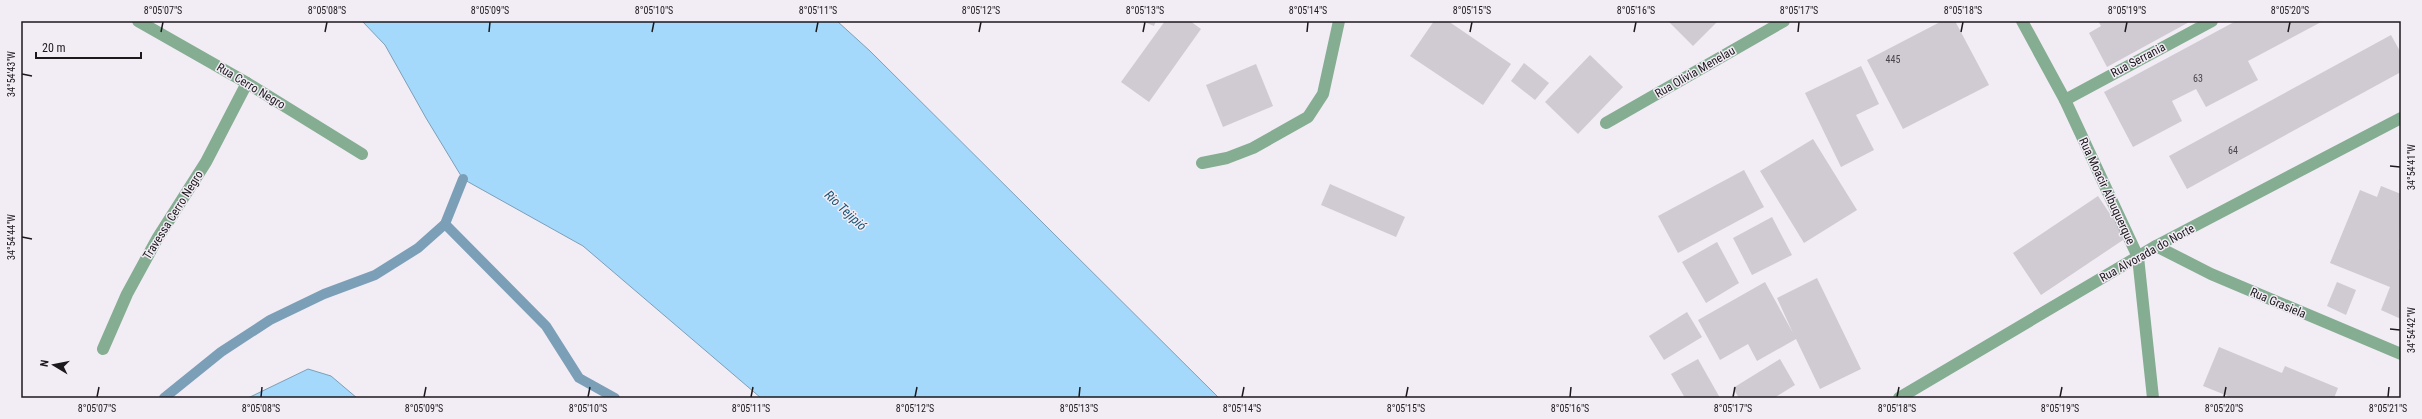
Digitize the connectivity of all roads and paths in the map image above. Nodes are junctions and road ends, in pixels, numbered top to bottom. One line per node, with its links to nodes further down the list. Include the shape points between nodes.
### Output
1 (138, 21): 6 (street, Rua Cerro Negro)
2 (1339, 21): 11 (street, via 1323,94 1308,117 1253,148)
3 (1784, 21): 9 (street, Rua Olivia Menelau)
4 (2022, 21): 7 (street, Rua Moacir Albuquerque)
5 (2212, 21): 7 (street, Rua Serrania)
6 (247, 83): 10 (street, Rua Cerro Negro); 14 (street, Travessa Cerro Negro, via 206,162 126,294)
7 (2065, 100): 13 (street, Rua Moacir Albuquerque)
8 (2401, 118): 12 (street, Rua Alvorada do Norte)
9 (1606, 122)
10 (362, 154)
11 (1202, 164)
12 (2156, 246): 13 (street, Rua Alvorada do Norte); 15 (street, Rua Grasiela, via 2211,274)
13 (2138, 257): 16 (street, Rua Alvorada do Norte); 17 (street, Rua Moacir Albuquerque)
14 (103, 349)
15 (2401, 354)
16 (1899, 398)
17 (2153, 398)

